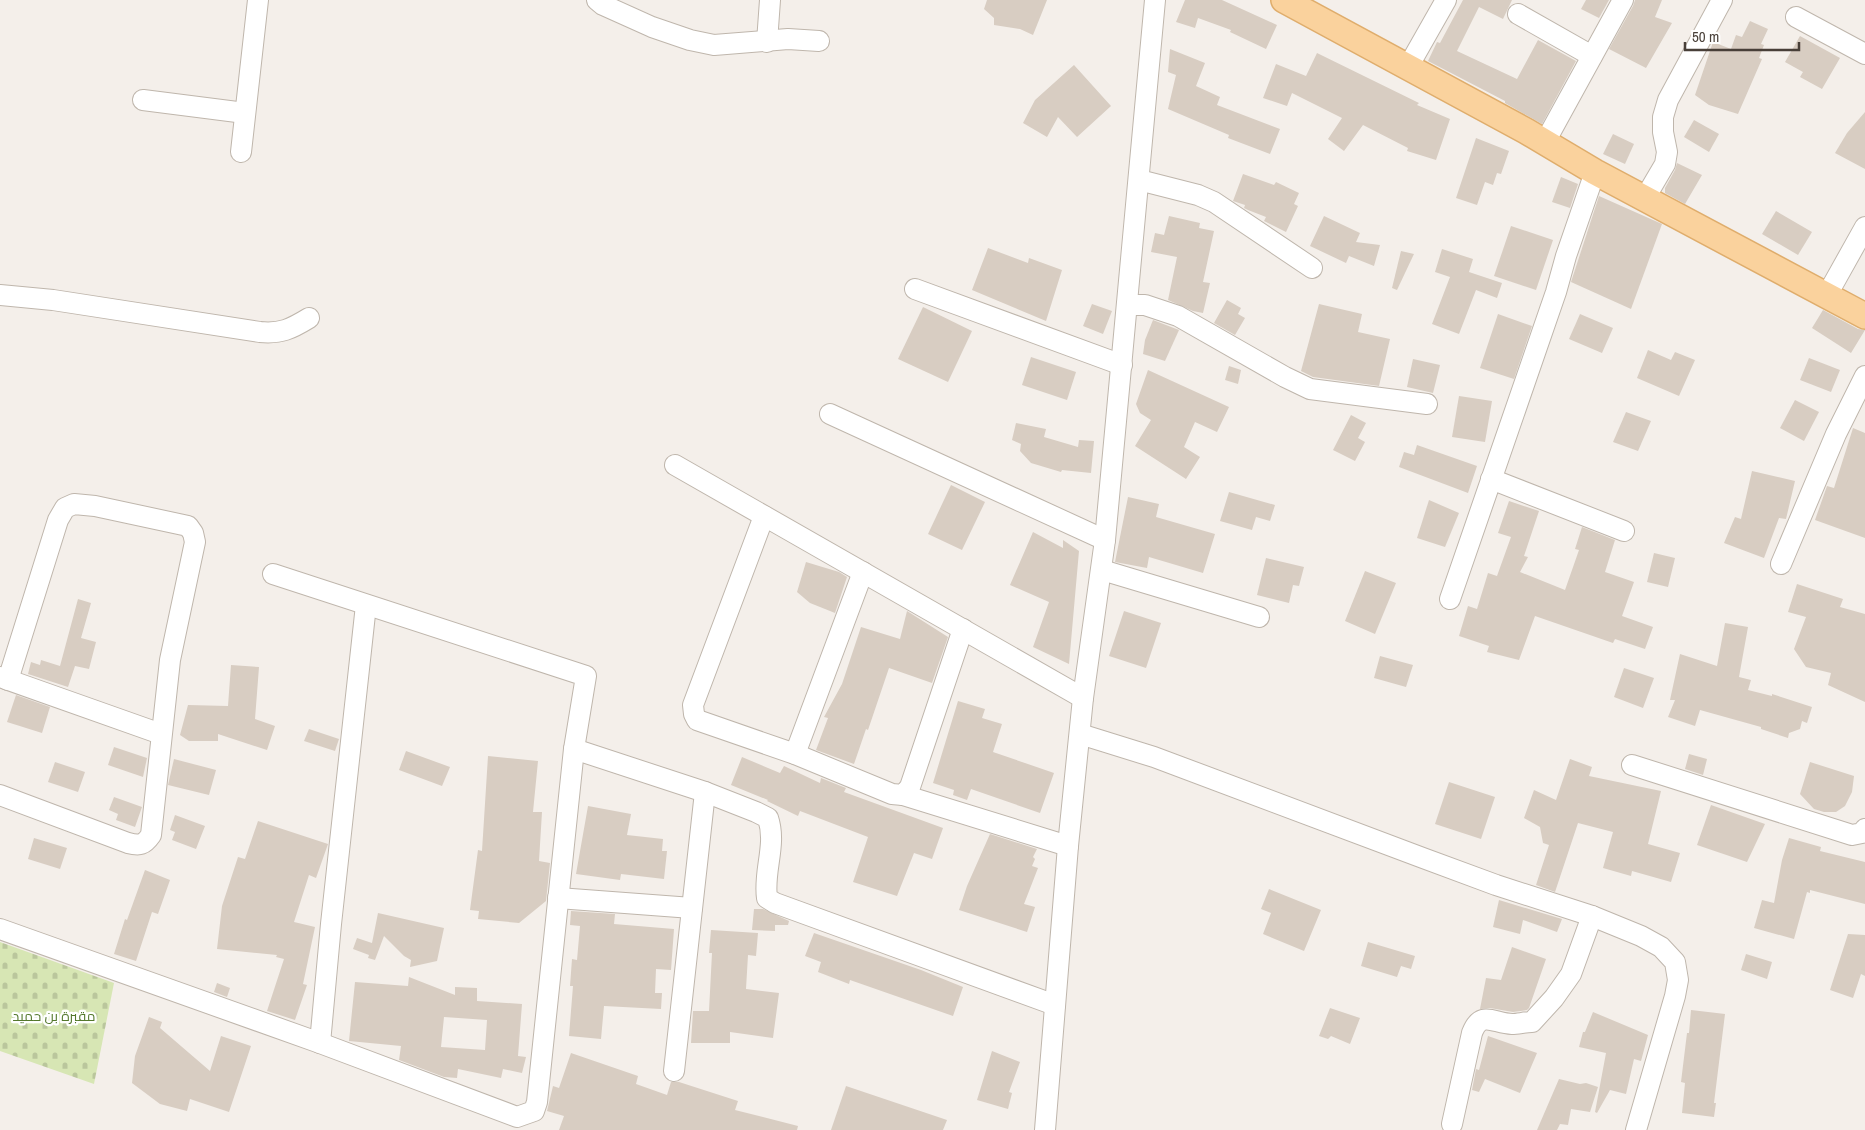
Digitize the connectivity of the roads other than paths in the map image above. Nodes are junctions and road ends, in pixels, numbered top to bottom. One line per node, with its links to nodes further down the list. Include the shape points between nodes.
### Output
1 (258, 0): 17 (street)
2 (597, 0): 12 (street, via 603,6 690,40 714,45)
3 (770, 0): 12 (street)
4 (1155, 0): 21 (street)
5 (1284, 0): 15 (main road)
6 (1446, 0): 15 (street)
7 (1623, 0): 14 (street)
8 (1722, 0): 22 (street, via 1668,100 1663,117 1667,152 1665,164)
9 (1518, 14): 14 (street)
10 (1796, 17): 13 (street)
11 (819, 41): 12 (street, via 788,39)
12 (767, 42)
13 (1865, 54)
14 (1592, 56): 18 (street)
15 (1408, 67): 18 (main road)
16 (143, 100): 17 (street)
17 (246, 113): 19 (street)
18 (1545, 142): 20 (main road)
19 (241, 152)
20 (1595, 172): 22 (main road); 36 (street)
21 (1139, 180): 24 (street, via 1214,202); 28 (street)
22 (1645, 198): 26 (main road)
23 (1865, 227): 26 (street)
24 (1312, 268)
25 (914, 290): 31 (street)
26 (1826, 295): 29 (main road)
27 (0, 296): 30 (street, via 53,300 275,334)
28 (1127, 305): 31 (street); 33 (street, via 1145,305 1178,316 1310,388)
29 (1865, 316)
30 (309, 318)
31 (1122, 365): 39 (street)
32 (1865, 376): 40 (street, via 1836,434)
33 (1427, 404)
34 (830, 414): 39 (street)
35 (675, 465): 37 (street)
36 (1491, 479): 38 (street); 44 (street)
37 (764, 516): 42 (street); 53 (street, via 692,705 698,720)
38 (1624, 531)
39 (1106, 540): 41 (street)
40 (1781, 564)
41 (1102, 570): 46 (street); 49 (street)
42 (863, 572): 47 (street); 53 (street)
43 (273, 574): 45 (street)
44 (1450, 599)
45 (366, 605): 52 (street, via 586,676); 65 (street)
46 (1260, 617)
47 (963, 629): 49 (street); 57 (street, via 910,787)
48 (4, 679): 50 (street); 50 (street, via 58,520 65,508 74,504 95,506 188,526 195,542 170,660)
49 (1083, 698): 51 (street)
50 (160, 734): 56 (street, via 151,835 145,844 128,843)
51 (1080, 734): 59 (street); 62 (street, via 1154,758 1496,885)
52 (574, 749): 55 (street); 60 (street)
53 (795, 754): 57 (street, via 892,794)
54 (1632, 765): 58 (street, via 1852,836)
55 (705, 792): 61 (street); 64 (street, via 768,818 772,840 765,888 767,898 775,904)
56 (0, 795)
57 (903, 795): 59 (street)
58 (1865, 829)
59 (1068, 846): 64 (street)
60 (558, 898): 61 (street); 65 (street, via 534,1112 517,1117)
61 (692, 908): 66 (street)
62 (1592, 916): 67 (street, via 1572,974 1532,1022 1512,1024 1484,1019 1476,1024); 69 (street, via 1661,947 1675,962 1678,980 1675,996)
63 (0, 929): 65 (street)
64 (1055, 1005): 68 (street)
65 (320, 1043)
66 (674, 1071)
67 (1452, 1124)
68 (1044, 1130)
69 (1636, 1130)

